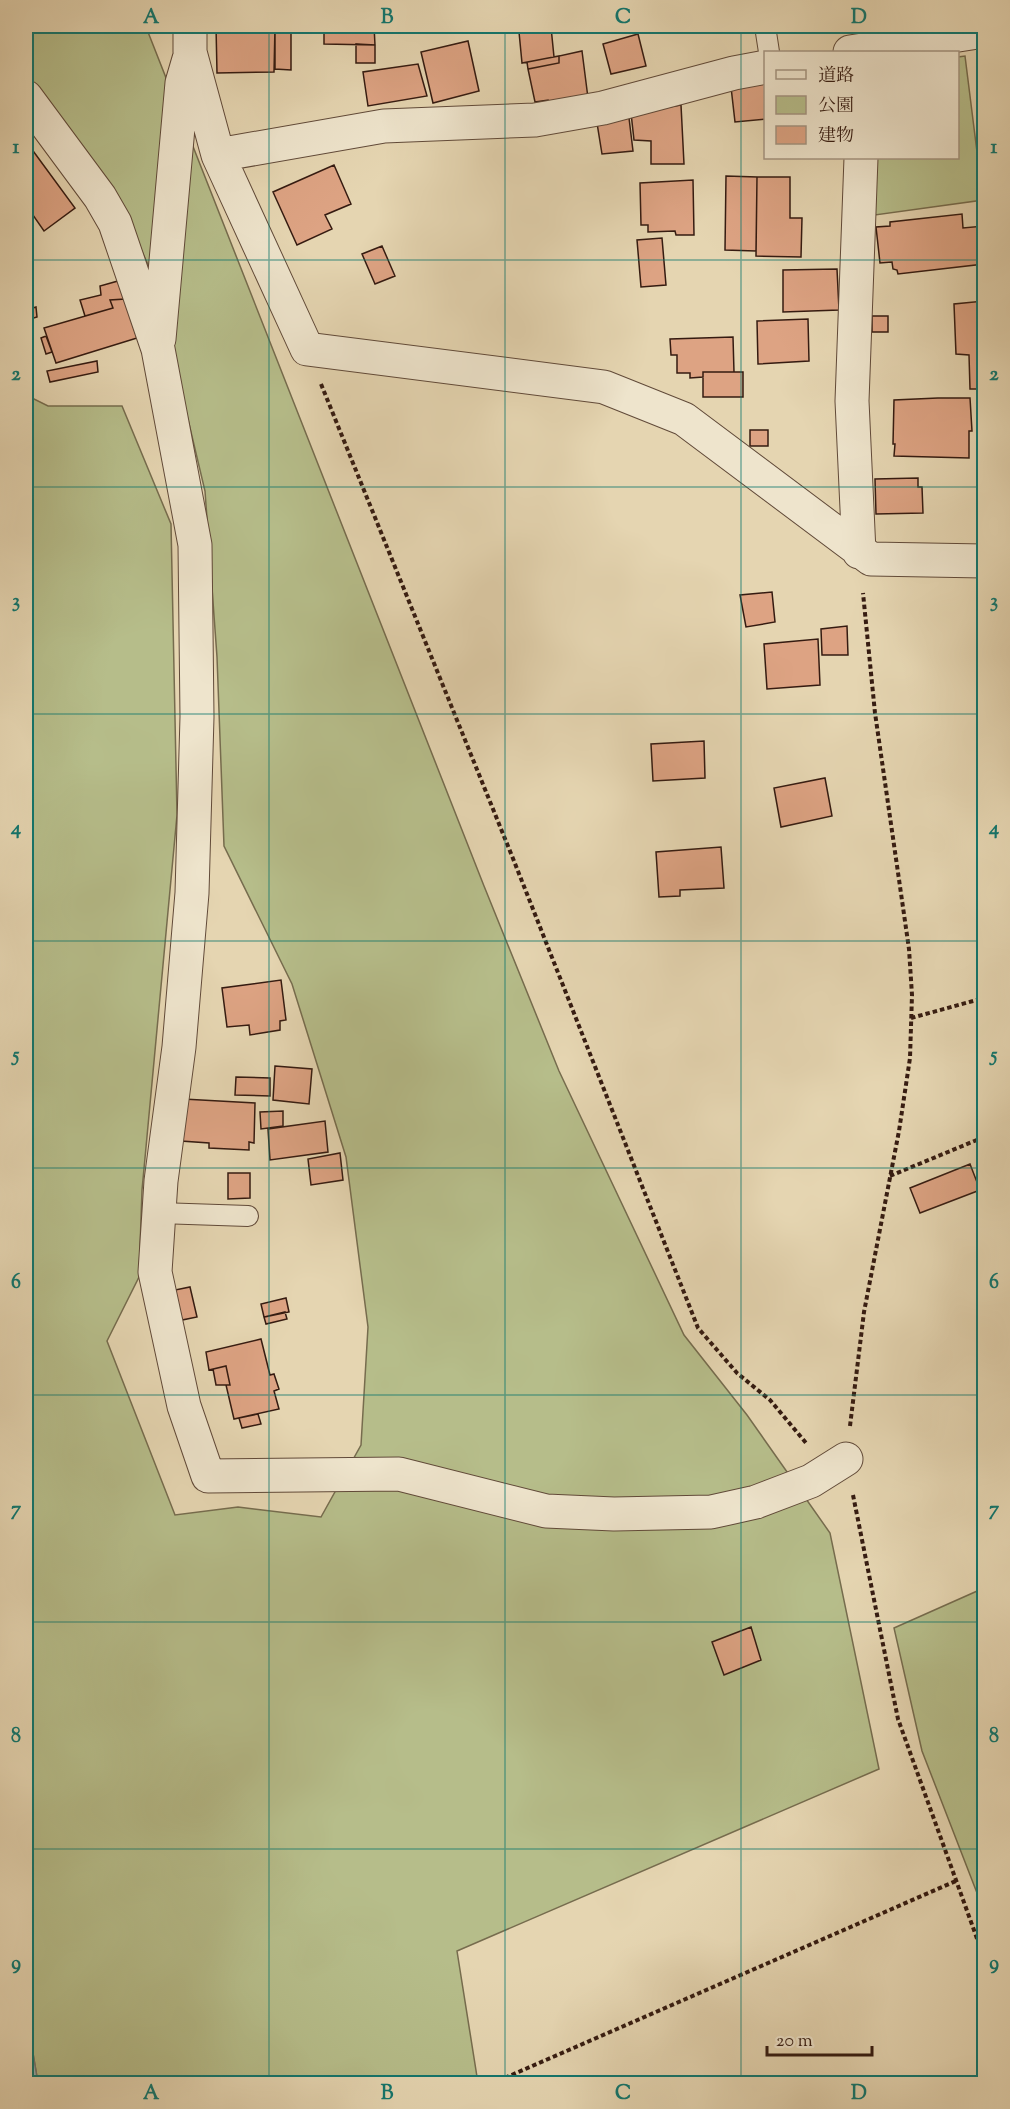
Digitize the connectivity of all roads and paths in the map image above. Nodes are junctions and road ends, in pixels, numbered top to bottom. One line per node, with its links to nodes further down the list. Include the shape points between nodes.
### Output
1 (765, 26): 5 (lane)
2 (984, 31): 4 (street)
3 (190, 39): 8 (street); 10 (street, via 182,83)
4 (855, 45)
5 (770, 51)
6 (764, 67): 8 (street, via 603,108 535,120 384,126)
7 (26, 97): 10 (street, via 115,223)
8 (218, 155): 11 (street)
9 (861, 159): 12 (street, via 852,401)
10 (158, 350): 18 (street, via 195,545 196,706 192,893)
11 (307, 350): 12 (street, via 603,387 684,419); 20 (path, via 698,1328 737,1373 770,1400 807,1444)
12 (859, 552): 13 (street, via 871,559); 15 (path, via 874,713 909,949)
13 (984, 561)
14 (984, 998): 15 (path)
15 (911, 1018): 17 (path, via 910,1058)
16 (984, 1137): 17 (path)
17 (890, 1176): 20 (path, via 864,1312)
18 (159, 1213): 19 (lane); 20 (street, via 155,1272 184,1406 208,1476 399,1474 546,1511 711,1512 756,1502 811,1481)
19 (248, 1216)
20 (846, 1459): 21 (path, via 898,1719)
21 (956, 1881): 22 (path); 23 (path)
22 (984, 1958)
23 (491, 2084)

